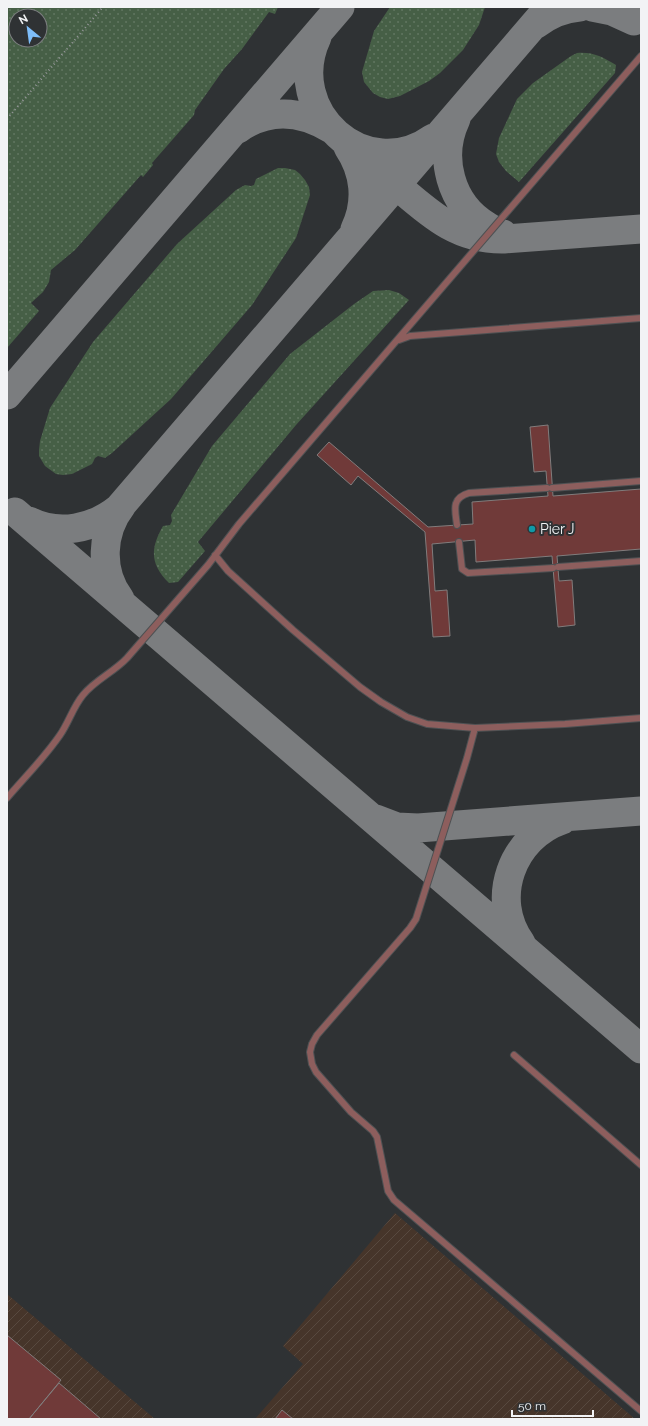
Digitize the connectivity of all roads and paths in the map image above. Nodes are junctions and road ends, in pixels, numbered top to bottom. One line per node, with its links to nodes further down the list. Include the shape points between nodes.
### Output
1 (102, 7): 3 (path)
2 (641, 56): 5 (lane)
3 (7, 119)
4 (641, 318): 5 (lane, via 410,336)
5 (393, 345): 9 (lane)
6 (641, 481): 7 (lane, via 469,493 457,499)
7 (457, 525)
8 (459, 542): 10 (lane, via 462,569 468,573)
9 (215, 555): 12 (lane, via 293,630 381,702 427,724); 13 (lane, via 118,667 84,694 54,743)
10 (641, 561)
11 (641, 718): 12 (lane)
12 (475, 728): 16 (lane, via 416,919 317,1035 310,1052 312,1064 342,1103 377,1137 388,1191 394,1200)
13 (7, 798)
14 (514, 1055): 15 (lane)
15 (641, 1165)
16 (641, 1411)

